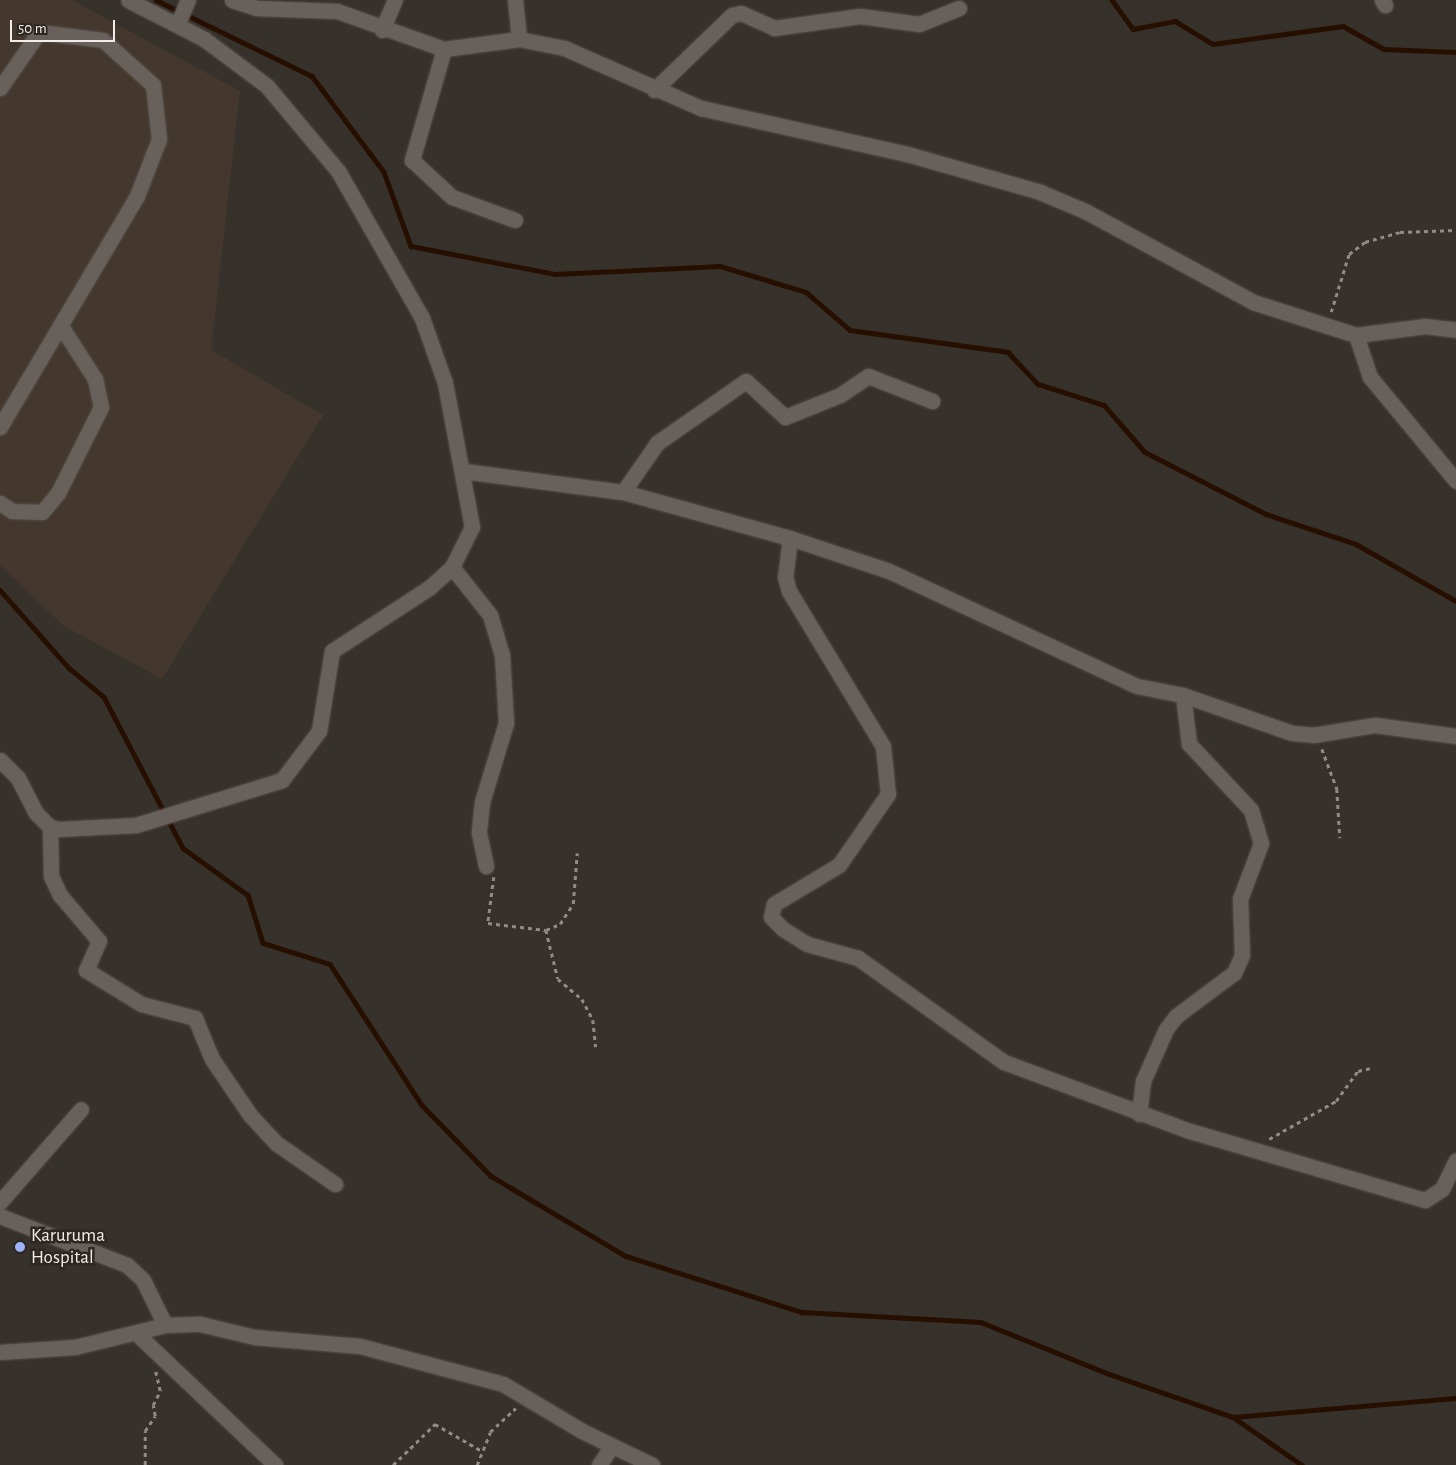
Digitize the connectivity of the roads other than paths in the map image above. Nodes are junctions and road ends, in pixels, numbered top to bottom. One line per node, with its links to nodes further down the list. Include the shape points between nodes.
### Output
1 (128, 0): 8 (street)
2 (188, 0): 8 (street)
3 (232, 0): 6 (street)
4 (395, 0): 9 (street)
5 (515, 0): 10 (street)
6 (257, 4): 9 (street, via 327,10)
7 (959, 8): 13 (street, via 919,24 860,16 774,28 741,13 732,15)
8 (178, 23): 20 (street, via 267,86 338,170 422,318 445,383)
9 (382, 30): 11 (street)
10 (519, 40): 11 (street); 13 (street, via 564,48)
11 (444, 49): 14 (street, via 412,160 452,197)
12 (0, 88): 15 (street, via 39,32 103,40 153,85 159,139 137,196)
13 (654, 90): 17 (street, via 740,119 907,154 1040,192 1085,211 1245,298)
14 (515, 220)
15 (61, 326): 19 (street); 23 (street, via 95,380 101,407 58,493 42,512 12,511)
16 (1456, 330): 17 (street, via 1425,326 1377,336)
17 (1356, 335): 21 (street, via 1370,377)
18 (932, 401): 22 (street, via 868,376 840,395 785,417 746,381 657,443)
19 (0, 427)
20 (463, 471): 22 (street); 25 (street, via 472,527)
21 (1456, 481)
22 (623, 492): 24 (street)
23 (0, 502)
24 (790, 538): 26 (street, via 889,571 1137,686); 32 (street, via 785,577 789,591 883,746 888,794 839,865 774,904 771,917 807,944 858,958 1004,1062)
25 (452, 568): 29 (street, via 430,587 332,651 319,731 282,780 136,826); 30 (street, via 490,615 502,655 506,723 482,802 478,834)
26 (1183, 695): 27 (street, via 1272,727 1314,734 1375,725); 32 (street, via 1189,744 1251,810 1261,843 1240,899 1242,956 1234,973 1176,1016 1166,1029 1143,1082)
27 (1456, 736)
28 (0, 760): 29 (street, via 18,778 36,813)
29 (50, 827): 34 (street, via 51,876 60,895 99,941 86,970 141,1004 195,1018 212,1059 250,1115 276,1143)
30 (486, 866)
31 (81, 1109): 35 (street)
32 (1139, 1114): 33 (street, via 1425,1200 1442,1189)
33 (1456, 1160)
34 (335, 1184)
35 (0, 1202)
36 (0, 1216): 37 (street, via 127,1265 143,1280)
37 (165, 1325): 38 (street); 40 (street, via 200,1324 274,1340 360,1346 477,1376 525,1397)
38 (136, 1334): 39 (street, via 74,1347); 41 (street)
39 (0, 1352)
40 (612, 1446): 42 (street); 43 (street)
41 (275, 1465)
42 (599, 1465)
43 (652, 1465)

